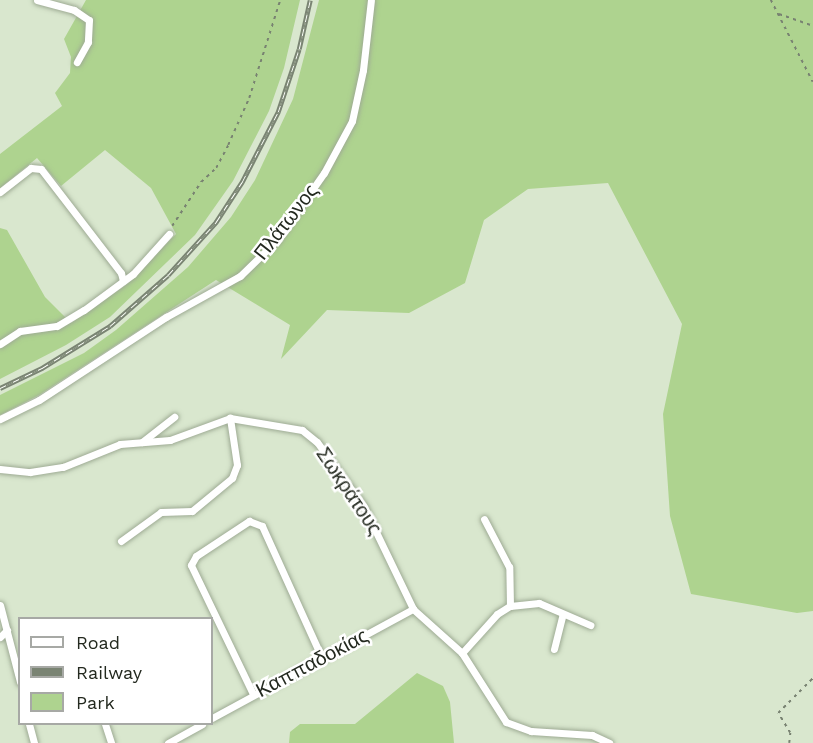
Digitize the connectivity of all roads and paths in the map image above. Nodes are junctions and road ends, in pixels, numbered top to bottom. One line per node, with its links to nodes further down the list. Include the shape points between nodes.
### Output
1 (37, 0): 7 (street, via 74,10 89,20 88,42)
2 (280, 0): 10 (path, via 249,98 228,145)
3 (371, 0): 15 (street, Πλάτωνος, via 352,121 324,173 277,240 240,276 166,317 39,400)
4 (771, 0): 5 (path)
5 (778, 14): 6 (path); 8 (path)
6 (813, 26)
7 (77, 62)
8 (813, 82)
9 (0, 192): 11 (street, via 35,167 41,169 114,263)
10 (169, 234): 11 (street)
11 (123, 282): 12 (street, via 57,326 20,332)
12 (0, 344)
13 (174, 417): 16 (street)
14 (230, 418): 16 (street, via 179,438); 19 (street, via 237,465 232,478 192,511 161,512); 22 (street, Σωκράτους, via 298,429 312,436 371,519)
15 (0, 419)
16 (142, 442): 17 (street, via 116,445 83,461 56,468 30,472)
17 (0, 469)
18 (484, 519): 21 (street, via 509,567)
19 (121, 542)
20 (0, 605): 25 (street)
21 (510, 606): 23 (street, via 539,603); 28 (street, via 490,620)
22 (413, 609): 28 (street, Σωκράτους); 29 (street, Καππαδοκίας)
23 (563, 614): 24 (street); 27 (street)
24 (590, 626)
25 (7, 630): 26 (street); 30 (street)
26 (0, 637)
27 (554, 649)
28 (462, 653): 40 (street, Σωκράτους, via 510,725 531,731 592,735)
29 (322, 658): 32 (street, Καππαδοκίας); 32 (street, via 262,526 249,521 196,556 191,565)
30 (18, 674)
31 (813, 678): 41 (path, via 778,713 790,733)
32 (253, 694): 33 (street, Καππαδοκίας)
33 (213, 717)
34 (30, 725): 37 (street)
35 (106, 725): 38 (street)
36 (199, 725): 39 (street)
37 (34, 743)
38 (111, 743)
39 (168, 743)
40 (609, 743)
41 (789, 743)

